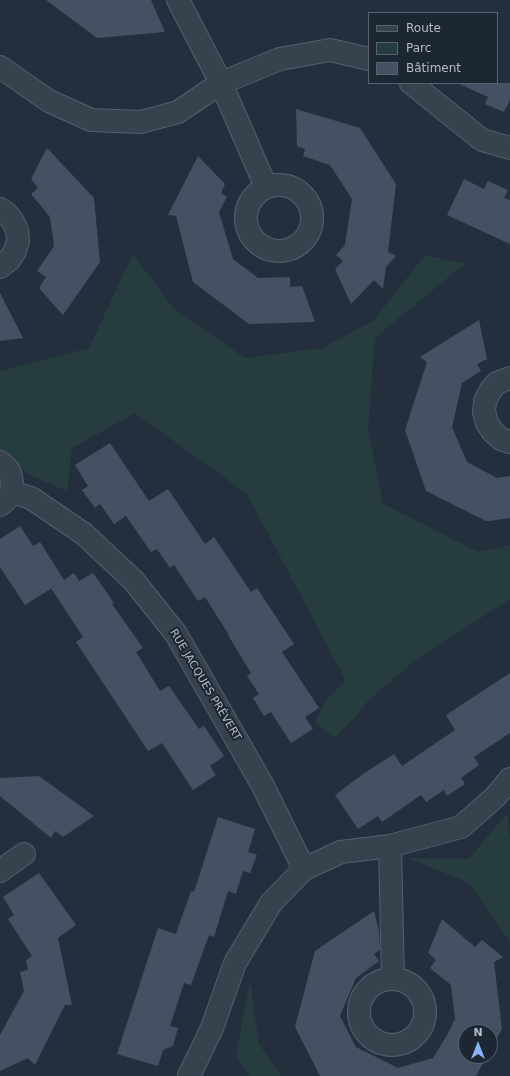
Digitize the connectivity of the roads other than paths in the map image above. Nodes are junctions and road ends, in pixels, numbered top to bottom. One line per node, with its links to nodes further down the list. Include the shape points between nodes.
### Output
1 (178, 0): 4 (street)
2 (368, 59): 4 (street, via 330,50 280,59)
3 (0, 69): 4 (street, via 49,101 91,120 141,122 178,112)
4 (221, 83): 7 (street)
5 (412, 84): 6 (street, via 482,140)
6 (510, 148)
7 (266, 187)
8 (0, 209): 9 (street, via 12,220 17,230 18,241 9,260)
9 (0, 268)
10 (510, 378): 11 (street, via 490,392 484,412 493,432)
11 (510, 442)
12 (0, 462): 13 (street, via 11,476 12,484)
13 (5, 498): 17 (street, RUE JACQUES PRÉVERT, via 30,498 84,534 134,581 176,634 252,765)
14 (510, 779): 15 (street, via 495,797 461,827)
15 (390, 846): 17 (street, via 341,852); 19 (street)
16 (24, 854): 18 (street)
17 (304, 869): 20 (street, via 271,903 235,963 212,1028)
18 (0, 871)
19 (392, 979)
20 (189, 1076)

